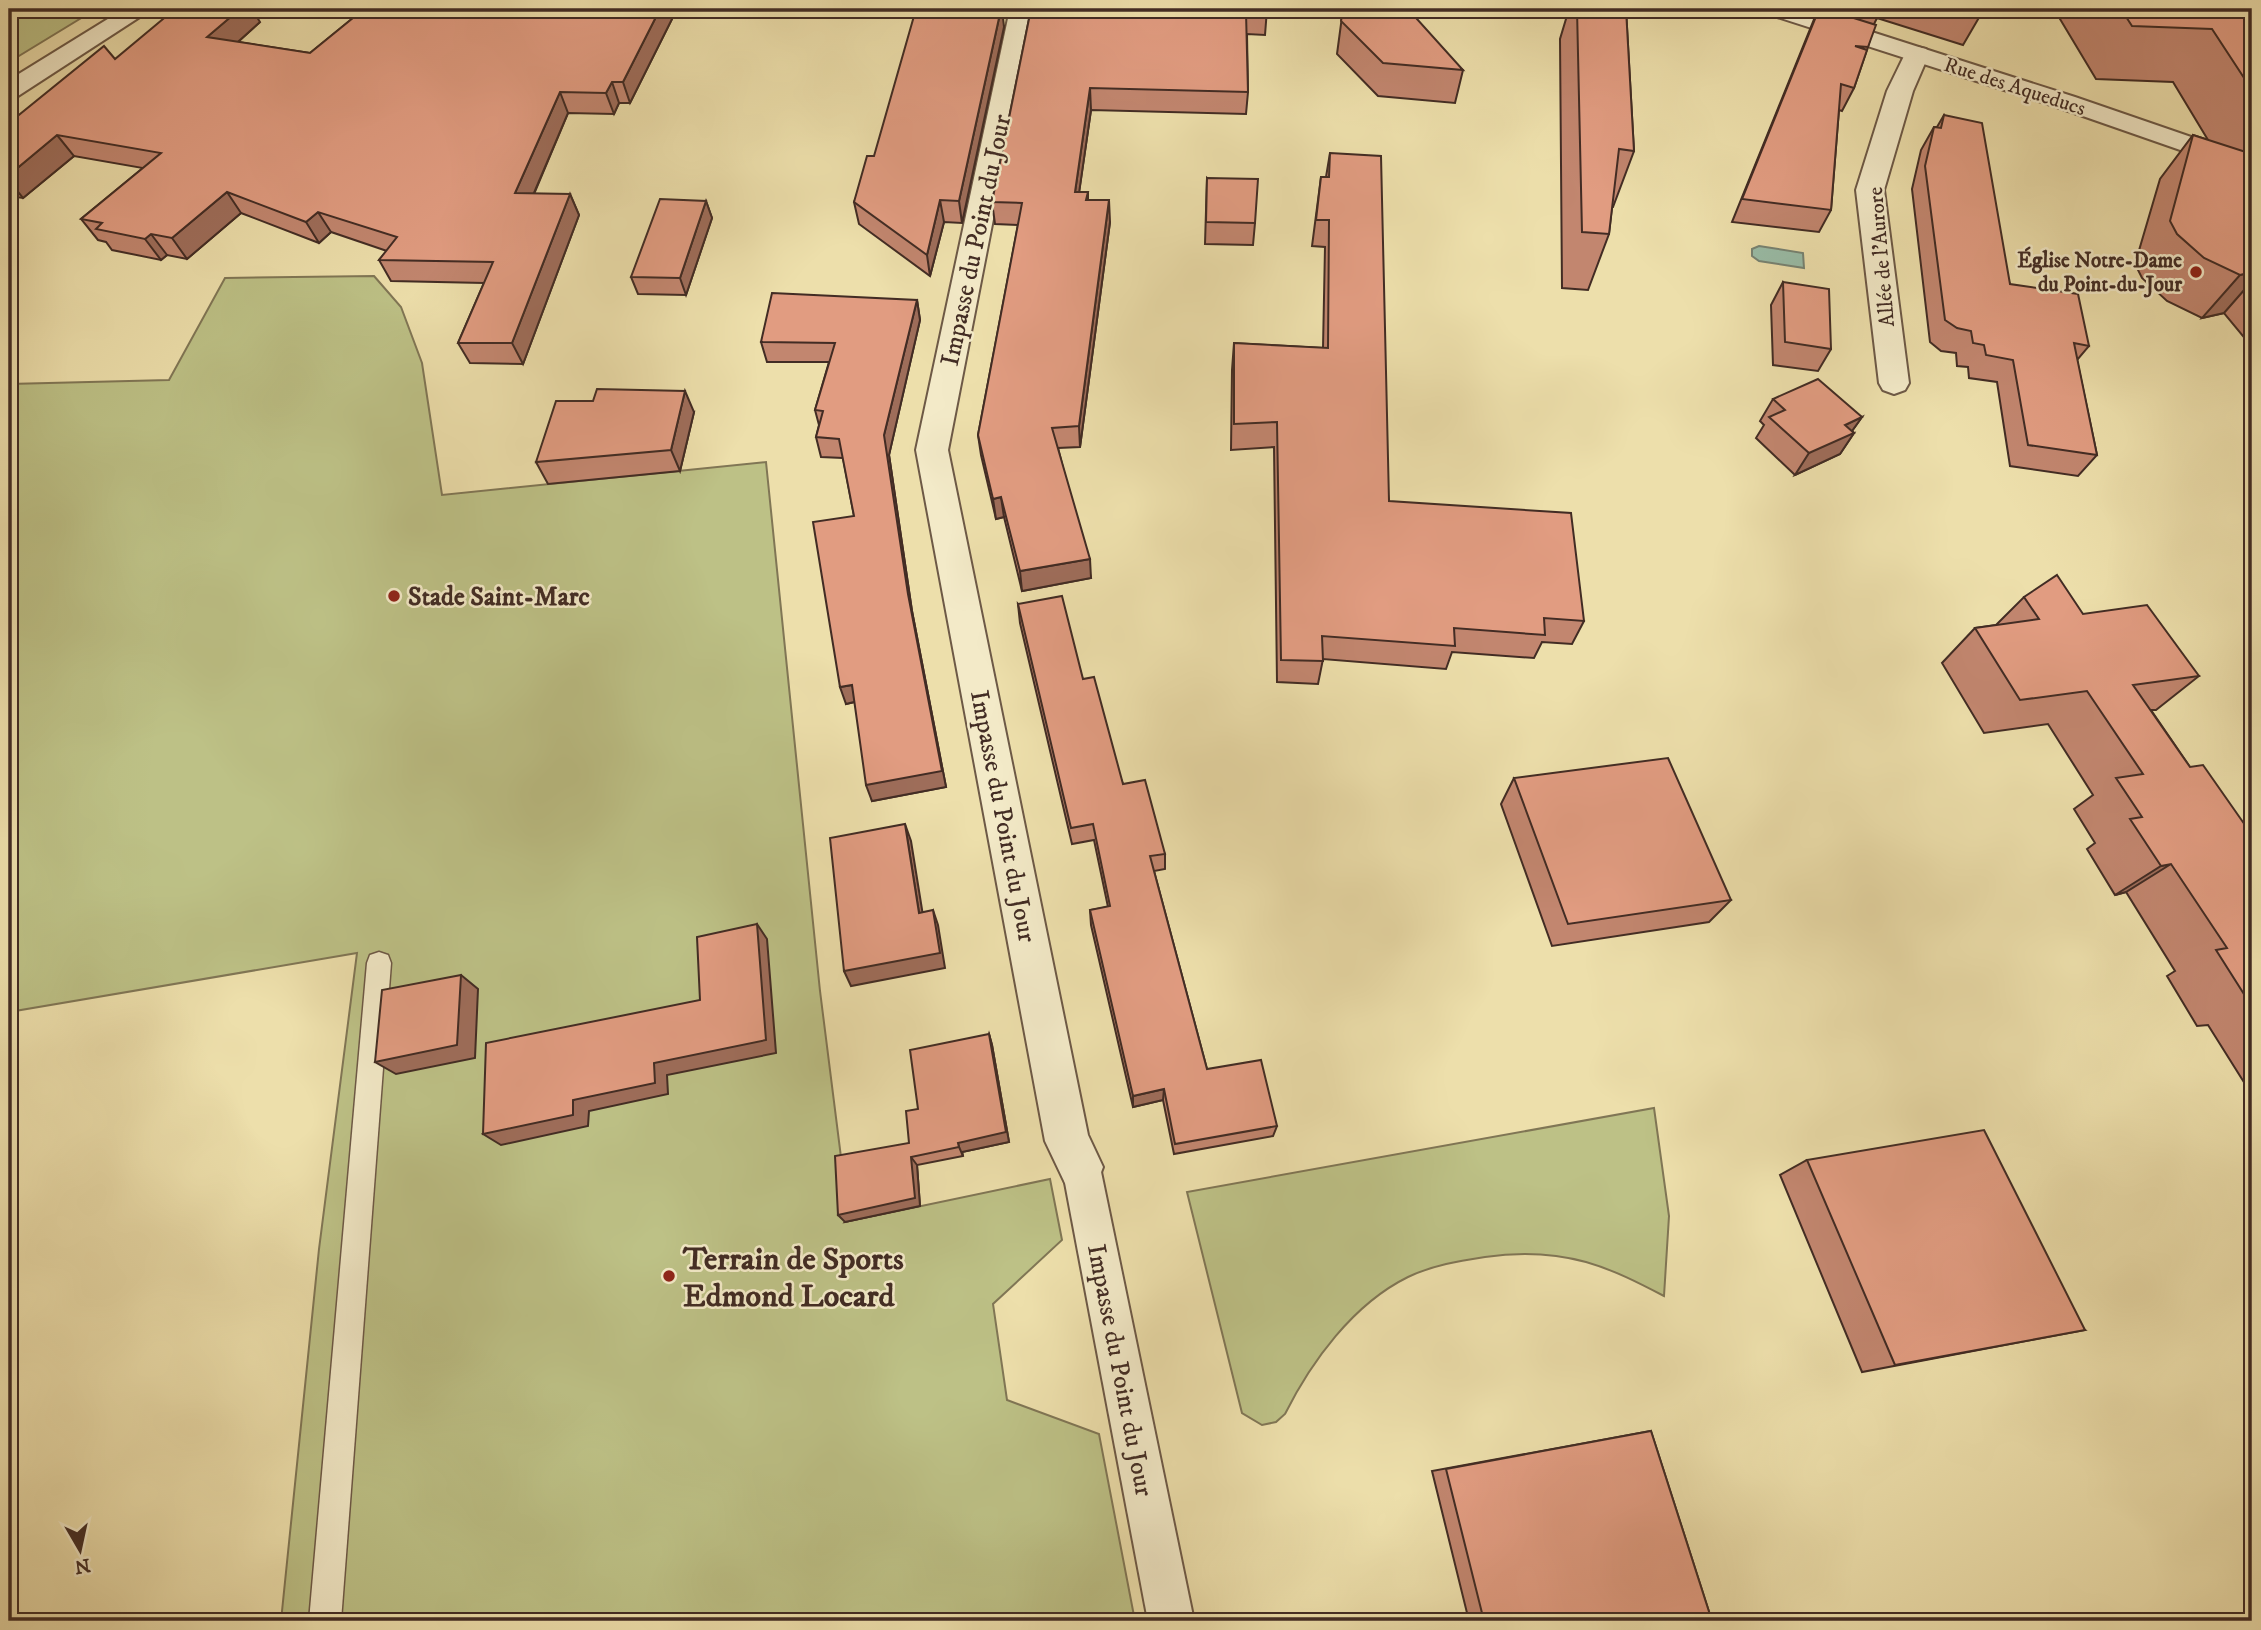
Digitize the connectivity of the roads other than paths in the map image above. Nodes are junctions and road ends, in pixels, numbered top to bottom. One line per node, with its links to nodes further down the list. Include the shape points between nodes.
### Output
1 (141, 9): 5 (street)
2 (1022, 9): 9 (street, Impasse du Point du Jour, via 932,450 1067,1141)
3 (1776, 9): 4 (street, Rue des Aqueducs)
4 (1917, 54): 6 (street, Rue des Aqueducs); 7 (street, Allée de l'Aurore, via 1900,91 1870,191)
5 (9, 91)
6 (2252, 167)
7 (1894, 383)
8 (379, 963): 10 (lane)
9 (1081, 1167): 11 (street, Impasse du Point du Jour)
10 (325, 1621)
11 (1171, 1621)

